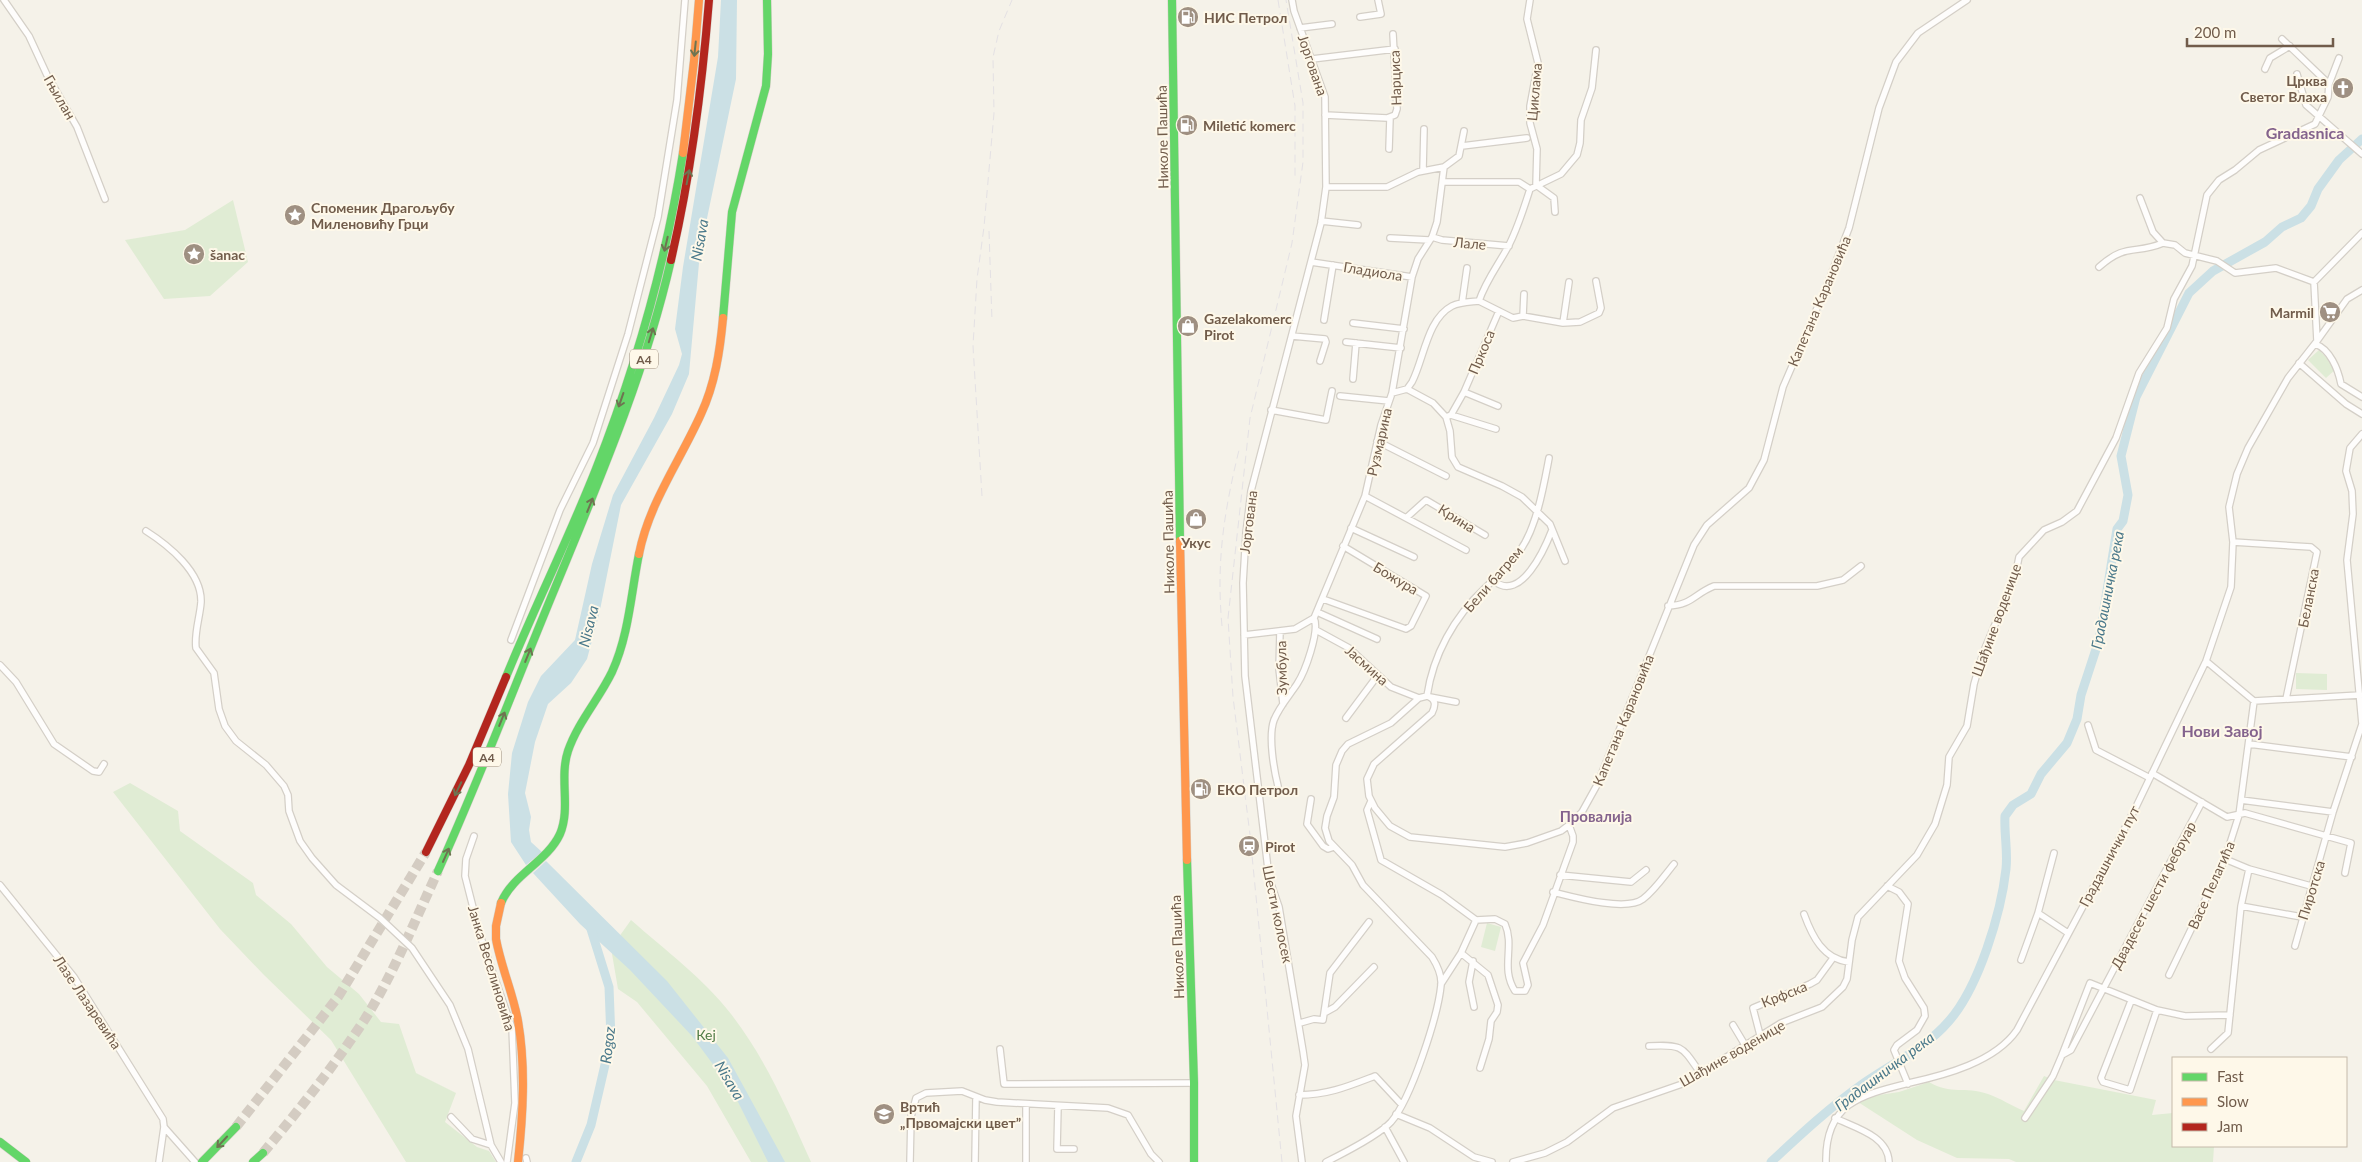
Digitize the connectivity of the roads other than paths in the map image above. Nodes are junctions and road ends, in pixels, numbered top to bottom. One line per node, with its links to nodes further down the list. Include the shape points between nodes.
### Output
1 (4, 0): 40 (street, Гњилан, via 29,36 47,75 78,127)
2 (685, 0): 113 (street, via 677,100 658,217 628,334 593,443 560,510)
3 (700, 0): 141 (main road, A4, one-way to 141, via 679,185 643,334 592,478 472,760)
4 (709, 0): 147 (main road, A4, one-way to 4, via 591,503 646,350 667,280 690,171)
5 (767, 0): 206 (main road, via 766,88 734,197 714,377 698,420 648,521 635,570 623,641 612,674 569,749 562,780 562,825 554,845 515,882 500,904 496,927 500,954 520,1036)
6 (1172, 0): 186 (main road, Николе Пашића, via 1181,594)
7 (1292, 0): 13 (street, Јоргована)
8 (1378, 0): 11 (street, via 1380,14)
9 (1530, 0): 36 (street, Циклама, via 1528,27 1534,39 1538,63 1530,106 1530,123 1537,148)
10 (1967, 0): 107 (street, Капетана Карановића, via 1918,33 1896,62 1879,108 1849,228 1783,387 1764,460 1749,488 1700,533)
11 (1360, 17)
12 (1332, 24): 13 (street, Јоргована)
13 (1300, 28): 20 (street, Јоргована)
14 (1394, 34): 17 (street, Нарциса)
15 (2282, 39): 16 (street)
16 (2290, 46): 21 (street, via 2270,58); 23 (street)
17 (1395, 49): 20 (street); 25 (street, Нарциса, via 1397,109)
18 (1596, 50): 36 (street, via 1592,88 1581,120 1577,155 1561,174)
19 (2339, 58): 23 (street)
20 (1312, 59): 24 (street, Јоргована, via 1325,97)
21 (2265, 69)
22 (2297, 74): 26 (street, via 2306,105)
23 (2329, 84): 26 (street)
24 (1325, 115): 25 (street, Нарциса); 37 (street, Јоргована)
25 (1390, 118): 31 (street, Нарциса)
26 (2320, 119): 32 (street); 49 (street, Шађине воденице, via 2310,128 2268,144 2212,186 2204,203)
27 (1424, 129): 34 (street)
28 (1464, 131): 30 (street)
29 (1527, 138): 30 (street)
30 (1462, 146): 33 (street, via 1454,162)
31 (1389, 149)
32 (2360, 152)
33 (1444, 168): 34 (street); 35 (street, Рузмарина)
34 (1423, 170): 37 (street, via 1387,187)
35 (1443, 182): 38 (street, via 1519,182); 46 (street, Рузмарина, via 1437,222)
36 (1536, 185): 38 (street); 41 (street, via 1555,199)
37 (1326, 187): 42 (street, Јоргована)
38 (1530, 189): 48 (street)
39 (2140, 198): 47 (street, via 2153,232)
40 (105, 199)
41 (1555, 212)
42 (1322, 221): 43 (street); 50 (street, Јоргована)
43 (1358, 225)
44 (2362, 233): 57 (street)
45 (1390, 238): 46 (street)
46 (1430, 238): 48 (street, Лале); 54 (street, Рузмарина)
47 (2163, 242): 49 (street); 52 (street, via 2151,248 2117,253)
48 (1508, 246): 60 (street, via 1490,275)
49 (2194, 254): 57 (street, via 2240,274 2276,268); 151 (street, Шађине воденице, via 2192,266 2174,299 2167,328 2140,373 2116,438 2077,511 2044,530 2019,557 1983,653 1967,726 1948,757 1947,785 1935,824 1917,854)
50 (1311, 262): 51 (street, Гладиола); 68 (street, Јоргована)
51 (1333, 265): 54 (street, Гладиола); 64 (street, Гладиола)
52 (2099, 267)
53 (1467, 268): 61 (street)
54 (1412, 277): 67 (street, Рузмарина)
55 (1596, 281): 66 (street, via 1599,313 1580,322)
56 (1569, 282): 66 (street)
57 (2314, 282): 70 (street)
58 (2362, 288): 70 (street, via 2348,299)
59 (1524, 294): 63 (street)
60 (1480, 301): 61 (street); 62 (street)
61 (1462, 304): 76 (street, via 1453,305 1441,316)
62 (1499, 311): 63 (street, via 1513,318); 78 (street, Пркоса)
63 (1522, 316): 66 (street)
64 (1324, 320)
65 (1353, 322): 67 (street)
66 (1563, 323)
67 (1404, 329): 72 (street, Рузмарина)
68 (1292, 336): 73 (street, via 1325,339); 84 (street, Јоргована)
69 (1346, 342): 71 (street)
70 (2316, 342): 74 (street); 81 (street, via 2338,368 2341,384)
71 (1356, 343): 72 (street); 75 (street)
72 (1400, 348): 79 (street, Рузмарина)
73 (1320, 361)
74 (2299, 363): 85 (street); 99 (street, Градашнички пут, via 2241,463 2231,496)
75 (1353, 378)
76 (1407, 389): 79 (street); 86 (street)
77 (1332, 390): 84 (street, via 1326,420)
78 (1464, 392): 83 (street, Пркоса); 86 (street, Пркоса)
79 (1392, 393): 82 (street)
80 (1340, 396): 82 (street, Рузмарина)
81 (2362, 397)
82 (1388, 401): 89 (street, Рузмарина)
83 (1498, 406)
84 (1271, 410): 111 (street, Јоргована, via 1248,508)
85 (2362, 414)
86 (1449, 416): 87 (street); 93 (street, via 1452,457 1458,467 1514,492)
87 (1496, 429)
88 (2362, 434): 117 (street, Пиротска, via 2350,448 2346,471 2352,491 2347,560)
89 (1377, 441): 91 (street); 92 (street, Рузмарина)
90 (1549, 458): 93 (street, Бели багрем)
91 (1446, 476)
92 (1365, 496): 94 (street, Крина); 95 (street, Рузмарина)
93 (1536, 511): 96 (street); 105 (street, Бели багрем, via 1522,548)
94 (1406, 518): 98 (street, Крина, via 1426,500); 101 (street, Крина)
95 (1351, 528): 100 (street, Рузмарина); 102 (street)
96 (1552, 530): 103 (street); 105 (street, via 1532,570 1520,581 1504,585)
97 (146, 531): 201 (street, via 175,553 198,587 201,601 196,648 214,673 219,709 228,731 284,786 300,841 320,869 412,948 454,1011 468,1049)
98 (1485, 535)
99 (2232, 542): 114 (street, Градашнички пут, via 2229,594); 120 (street, Беланска, via 2311,547 2316,552)
100 (1343, 546): 106 (street, Рузмарина); 106 (street, Божура, via 1426,596 1409,628 1404,629)
101 (1466, 550)
102 (1414, 558)
103 (1565, 561)
104 (1861, 566): 107 (street, via 1848,578 1835,582 1799,587 1714,586 1688,604)
105 (1494, 581): 118 (street, Бели багрем, via 1468,606 1444,642 1430,673)
106 (1323, 599): 108 (street, Рузмарина)
107 (1668, 606): 137 (street, Капетана Карановића, via 1597,785 1582,812)
108 (1316, 615): 109 (street); 110 (street, via 1300,627); 112 (street)
109 (1316, 630): 116 (street, Јасмина, via 1349,648); 123 (street, via 1304,669)
110 (1280, 632): 111 (street); 123 (street, Зумбула)
111 (1244, 635): 176 (street, Шести колосек, via 1246,685 1269,878 1279,907)
112 (1377, 639)
113 (511, 640)
114 (2206, 661): 121 (street); 129 (street, Градашнички пут)
115 (0, 665): 128 (street, via 16,682 54,744 93,771 99,772)
116 (1378, 675): 119 (street, Јасмина, via 1394,689); 124 (street)
117 (2360, 695): 120 (street); 127 (street, Пиротска, via 2362,724)
118 (1428, 697): 119 (street); 122 (street); 133 (street, via 1435,705 1432,713 1370,771)
119 (1419, 698): 140 (street, via 1391,723 1348,744 1342,751 1336,764 1334,797 1325,822 1326,835)
120 (2286, 699): 121 (street)
121 (2254, 701): 126 (street, Васе Пелагића)
122 (1456, 702)
123 (1282, 704): 130 (street, via 1272,726)
124 (1346, 718)
125 (2088, 725): 129 (street, via 2096,750)
126 (2249, 744): 127 (street); 132 (street, Васе Пелагића)
127 (2352, 757): 135 (street, Пиротска)
128 (104, 764)
129 (2151, 775): 134 (street); 160 (street, Градашнички пут)
130 (1278, 786)
131 (1311, 799): 140 (street, via 1307,824 1323,846)
132 (2241, 800): 135 (street); 136 (street, Васе Пелагића)
133 (1370, 802): 137 (street, Капетана Карановића, via 1397,831 1424,839 1505,847 1541,839); 158 (street, via 1367,810 1381,860 1442,895)
134 (2202, 802): 136 (street, via 2227,817); 170 (street, Двадесет шести фебруар)
135 (2333, 812): 138 (street, Пиротска)
136 (2240, 815): 138 (street); 143 (street, Васе Пелагића)
137 (1569, 825): 149 (street, via 1572,842)
138 (2327, 835): 148 (street, Пиротска, via 2351,842); 152 (street, Пиротска)
139 (474, 836): 212 (street, Јанка Веселиновића, via 466,859 465,876 480,935 512,1028 514,1103)
140 (1334, 847): 169 (street, via 1352,865 1368,890 1432,957)
141 (426, 852)
142 (2054, 852): 155 (street)
143 (2226, 859): 145 (street); 168 (street, Васе Пелагића)
144 (1674, 864): 153 (street, via 1636,904 1613,904)
145 (2249, 869): 152 (street); 154 (street)
146 (1646, 870): 149 (street, via 1631,882)
147 (438, 872)
148 (2345, 873)
149 (1560, 875): 153 (street)
150 (0, 885): 197 (street, Лазе Лазаревића, via 74,977 163,1119)
151 (1887, 886): 166 (street, Шађине воденице, via 1858,917); 187 (street, via 1899,892 1908,904 1899,961 1905,978 1924,1008 1925,1016 1917,1030 1894,1050)
152 (2311, 886): 157 (street, Пиротска)
153 (1553, 892): 158 (street, via 1543,925 1523,963 1528,985 1524,992 1515,991 1507,973 1505,924 1495,919)
154 (2241, 906): 157 (street); 175 (street)
155 (2038, 913): 160 (street); 164 (street)
156 (1804, 914): 163 (street, via 1816,942)
157 (2302, 918): 161 (street, Пиротска)
158 (1476, 920): 162 (street)
159 (1369, 922): 174 (street, via 1330,973)
160 (2068, 933): 187 (street, Градашнички пут, via 2008,1041 1964,1066)
161 (2295, 946)
162 (1461, 953): 165 (street); 169 (street)
163 (1833, 958): 166 (street); 178 (street, Крфска, via 1817,980 1753,1008)
164 (2021, 960)
165 (1473, 961): 172 (street, via 1468,982); 184 (street, via 1491,981 1498,1005)
166 (1849, 962): 178 (street, Шађине воденице, via 1843,988 1828,1003)
167 (1374, 967): 174 (street, via 1335,1007)
168 (2169, 975)
169 (1441, 984): 191 (street, via 1420,1060)
170 (2103, 987): 171 (street); 183 (street, Двадесет шести фебруар, via 2070,1050); 183 (street, via 2090,983)
171 (2131, 1001): 173 (street); 173 (street, via 2101,1078 2104,1082 2130,1090)
172 (1474, 1007)
173 (2157, 1010): 175 (street, via 2196,1018)
174 (1326, 1012): 176 (street, via 1323,1020)
175 (2230, 1015): 182 (street, via 2228,1033)
176 (1300, 1023): 188 (street, Шести колосек, via 1305,1065)
177 (1733, 1024): 179 (street)
178 (1760, 1035): 179 (street, Шађине воденице)
179 (1745, 1045): 185 (street, Шађине воденице)
180 (1649, 1046): 185 (street, via 1679,1047)
181 (1000, 1049): 186 (street, via 1004,1084)
182 (2211, 1049)
183 (2062, 1055): 196 (street, Двадесет шести фебруар, via 2053,1076)
184 (1480, 1068)
185 (1701, 1074): 222 (street, Шађине воденице, via 1685,1083 1613,1108 1567,1142 1545,1153)
186 (1194, 1083): 217 (main road, Николе Пашића)
187 (1908, 1084): 195 (street, Градашнички пут, via 1865,1095 1845,1107)
188 (1299, 1096): 191 (street, via 1321,1095 1377,1076); 218 (street, Шести колосек, via 1296,1116)
189 (976, 1097): 190 (street); 213 (street, via 962,1091 926,1093 916,1098 911,1118); 214 (street)
190 (1026, 1104): 192 (street); 215 (street)
191 (1402, 1105): 193 (street)
192 (1058, 1106): 202 (street, via 1057,1149); 216 (street, via 1094,1106 1121,1111 1133,1121)
193 (1396, 1114): 199 (street); 221 (street, via 1430,1128 1474,1157)
194 (451, 1117): 201 (street, via 472,1139)
195 (1835, 1118): 223 (street, via 1829,1132); 224 (street, via 1882,1142 1888,1150)
196 (2026, 1118)
197 (164, 1126): 208 (street); 209 (street, Лазе Лазаревића)
198 (236, 1127): 204 (main road, one-way to 204)
199 (1385, 1127): 205 (street); 220 (street)
200 (0, 1142): 207 (main road)
201 (491, 1145): 211 (street)
202 (1074, 1149)
203 (263, 1153): 210 (main road)
204 (204, 1159)
205 (1336, 1160): 219 (street)
206 (524, 1161)
207 (26, 1162)
208 (159, 1162)
209 (195, 1162)
210 (253, 1162)
211 (501, 1162)
212 (507, 1162)
213 (910, 1162)
214 (975, 1162)
215 (1026, 1162)
216 (1159, 1162)
217 (1194, 1162)
218 (1302, 1162)
219 (1326, 1162)
220 (1404, 1162)
221 (1492, 1162)
222 (1513, 1162)
223 (1826, 1162)
224 (1889, 1162)

